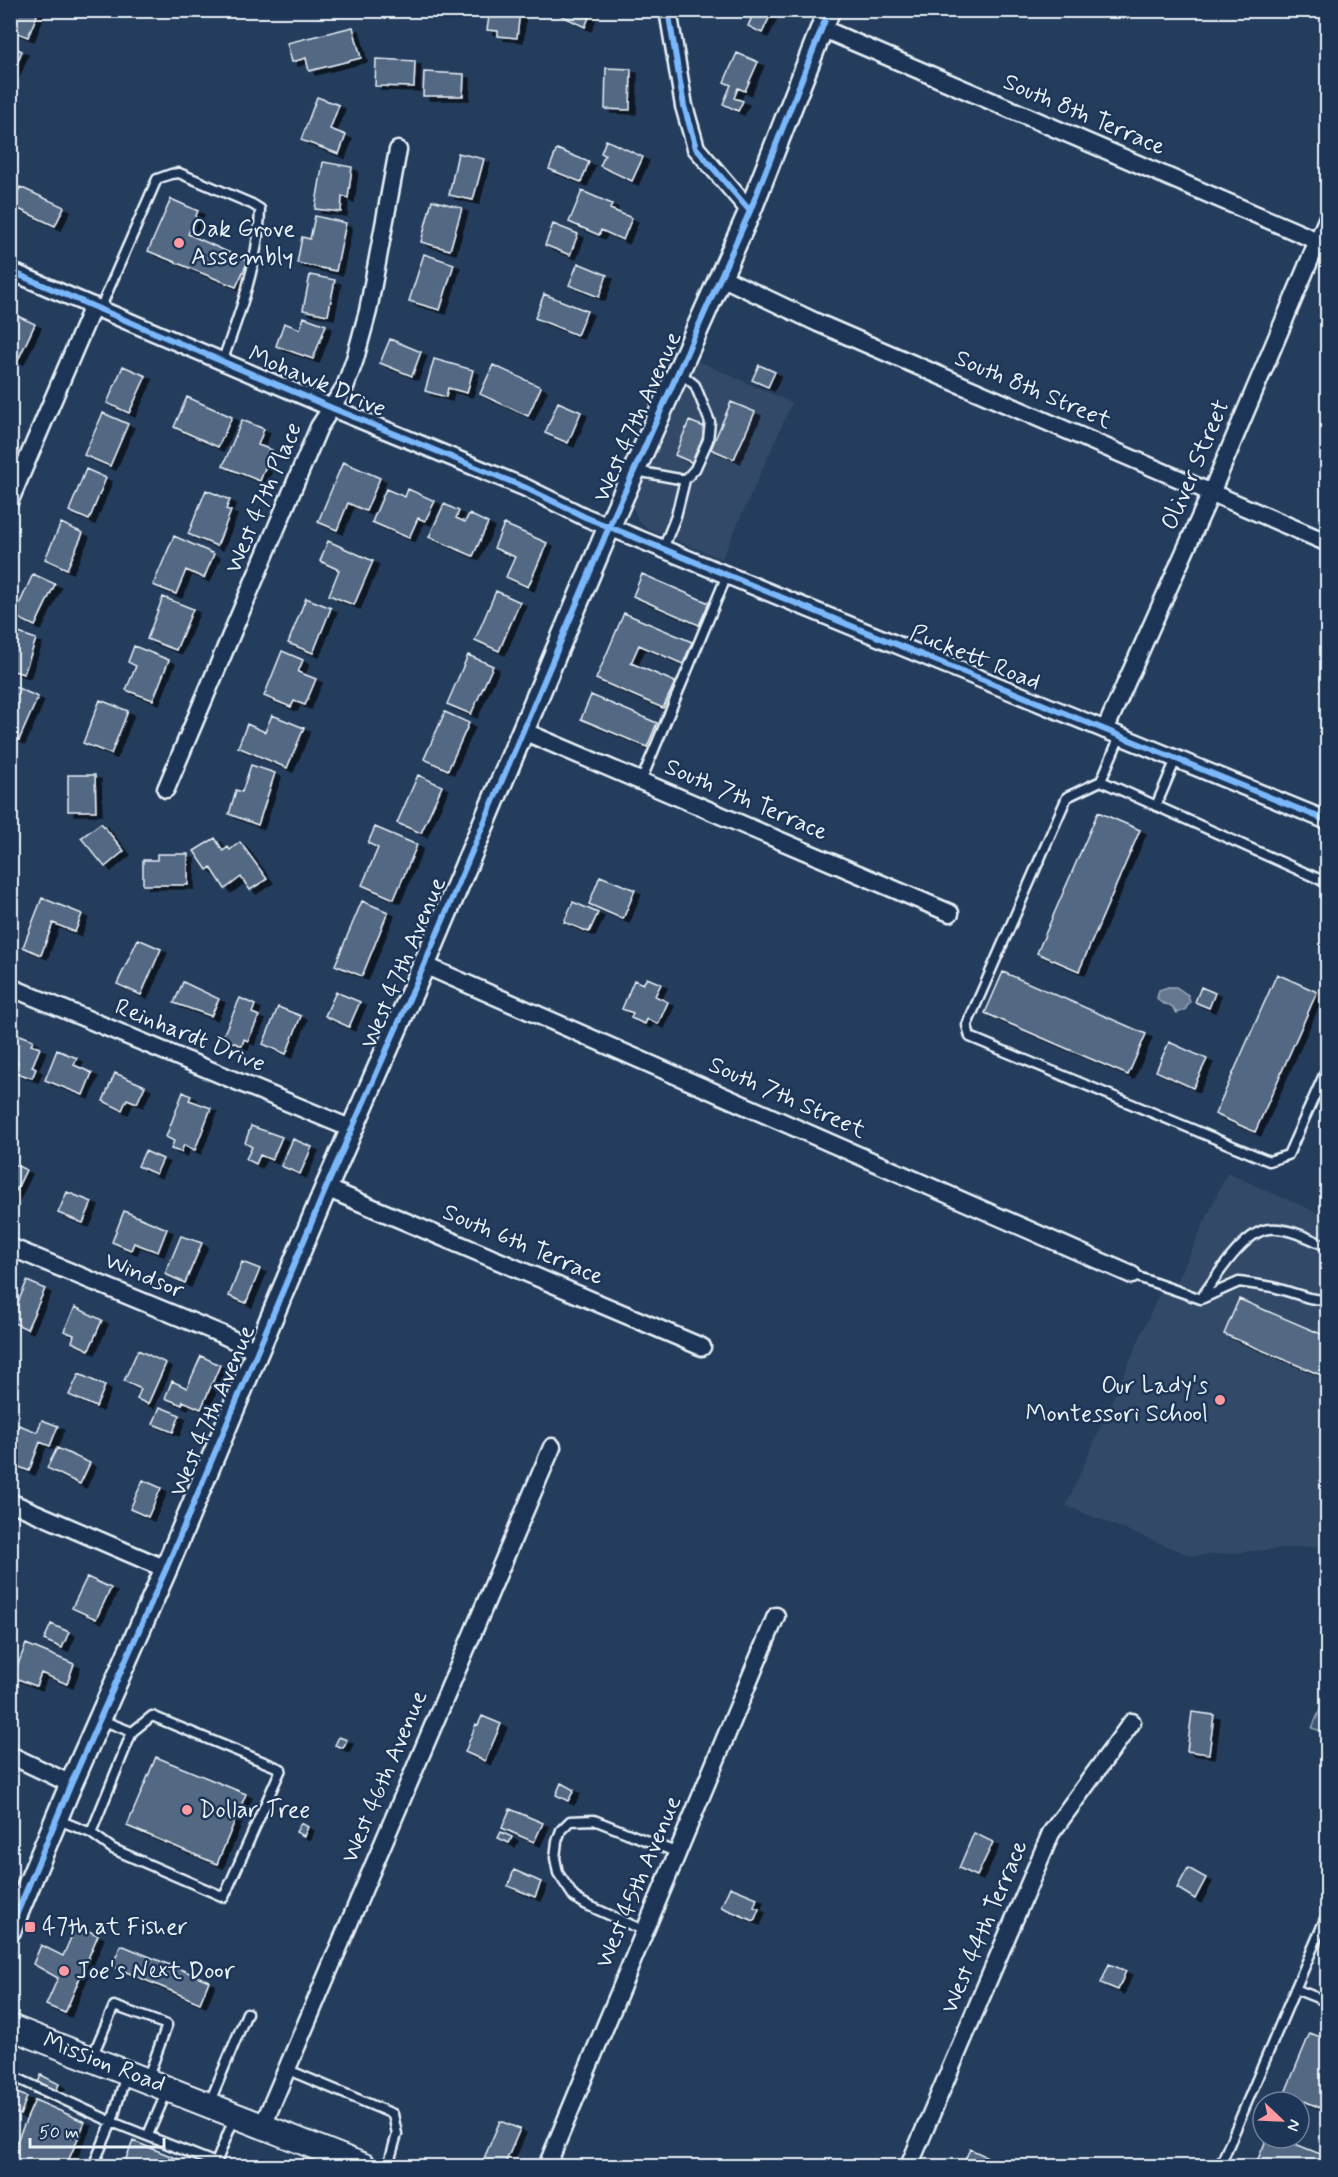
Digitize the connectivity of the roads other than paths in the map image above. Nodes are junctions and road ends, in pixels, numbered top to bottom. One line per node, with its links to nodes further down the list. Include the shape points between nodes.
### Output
1 (668, 10): 4 (street, via 684,106 696,148)
2 (825, 19): 4 (street, West 47th Avenue); 6 (street, South 8th Terrace)
3 (398, 150): 12 (street, West 47th Place, via 368,311 345,387)
4 (750, 211): 8 (street, West 47th Avenue)
5 (1328, 217): 6 (street, Oliver Street)
6 (1323, 243): 15 (street, Oliver Street)
7 (10, 271): 9 (street, Mohawk Drive)
8 (721, 277): 11 (street, West 47th Avenue); 15 (street, South 8th Street)
9 (96, 307): 10 (street, Mohawk Drive); 10 (lane, via 157,179 179,173 252,204 260,209 255,252 240,315); 16 (street)
10 (221, 362): 12 (street, Mohawk Drive)
11 (678, 371): 13 (street, West 47th Avenue); 14 (lane, via 695,385 711,422 695,469)
12 (332, 408): 17 (street, Mohawk Drive, via 524,487); 26 (street, West 47th Place, via 319,427)
13 (634, 471): 14 (lane); 17 (street, West 47th Avenue)
14 (684, 480): 19 (lane)
15 (1211, 493): 18 (street, South 8th Street); 22 (street, Oliver Street)
16 (10, 500)
17 (609, 527): 19 (street, Puckett Road); 21 (street, West 47th Avenue)
18 (1328, 543)
19 (663, 549): 20 (street, Puckett Road)
20 (727, 575): 22 (street, Puckett Road); 24 (lane)
21 (523, 731): 24 (street, South 7th Terrace); 31 (street, West 47th Avenue)
22 (1112, 733): 23 (street, Puckett Road); 25 (lane)
23 (1176, 759): 27 (lane); 28 (street, Puckett Road)
24 (641, 782): 30 (street, South 7th Terrace)
25 (1101, 782): 27 (lane); 33 (lane, via 1066,797 967,1024 970,1037 1269,1161 1288,1155)
26 (166, 789)
27 (1156, 806): 29 (lane)
28 (1328, 821)
29 (1328, 885)
30 (950, 913)
31 (423, 965): 34 (street, West 47th Avenue); 38 (street, South 7th Street)
32 (10, 987): 34 (street, Reinhardt Drive)
33 (1328, 1066)
34 (352, 1129): 35 (street, West 47th Avenue)
35 (326, 1188): 41 (street, South 6th Terrace); 42 (street, West 47th Avenue)
36 (10, 1247): 42 (street, Windsor)
37 (1328, 1247): 39 (lane, via 1268,1228 1248,1238)
38 (1132, 1275): 39 (lane)
39 (1201, 1299): 40 (lane, via 1239,1282)
40 (1328, 1301)
41 (702, 1347)
42 (258, 1352): 45 (street, West 47th Avenue)
43 (552, 1447): 63 (street, West 46th Avenue)
44 (10, 1502): 45 (street)
45 (166, 1569): 47 (street, West 47th Avenue)
46 (776, 1616): 54 (street, West 45th Avenue)
47 (99, 1719): 49 (lane); 51 (street, West 47th Avenue)
48 (1132, 1722): 76 (street, West 44th Terrace, via 1051,1833)
49 (132, 1732): 53 (lane); 53 (lane, via 152,1716 280,1769 224,1897 113,1849)
50 (10, 1755): 51 (street)
51 (71, 1784): 52 (street, West 47th Avenue)
52 (56, 1819): 53 (lane); 56 (street, West 47th Avenue)
53 (91, 1833)
54 (678, 1853): 57 (street, West 45th Avenue); 57 (lane, via 594,1820 570,1821 561,1830 555,1858 558,1873 574,1897)
55 (1328, 1912): 58 (lane)
56 (10, 1930)
57 (645, 1931): 75 (street, West 45th Avenue)
58 (1295, 1989): 59 (lane); 77 (lane)
59 (1328, 2002)
60 (246, 2013): 66 (lane)
61 (10, 2027): 62 (main road, Mission Road)
62 (91, 2059): 65 (main road, Mission Road); 65 (lane, via 114,2006 167,2025)
63 (286, 2070): 69 (street, West 46th Avenue); 74 (lane, via 393,2114 397,2134)
64 (10, 2075): 68 (lane)
65 (147, 2080): 66 (main road, Mission Road); 68 (lane); 70 (lane)
66 (209, 2104): 67 (main road, Mission Road)
67 (236, 2115): 69 (main road, Mission Road); 71 (lane)
68 (112, 2122): 70 (lane); 72 (lane)
69 (262, 2125): 73 (main road, Mission Road)
70 (148, 2135): 71 (lane)
71 (215, 2165)
72 (93, 2166)
73 (364, 2166)
74 (388, 2166)
75 (547, 2166)
76 (909, 2166)
77 (1220, 2166)

